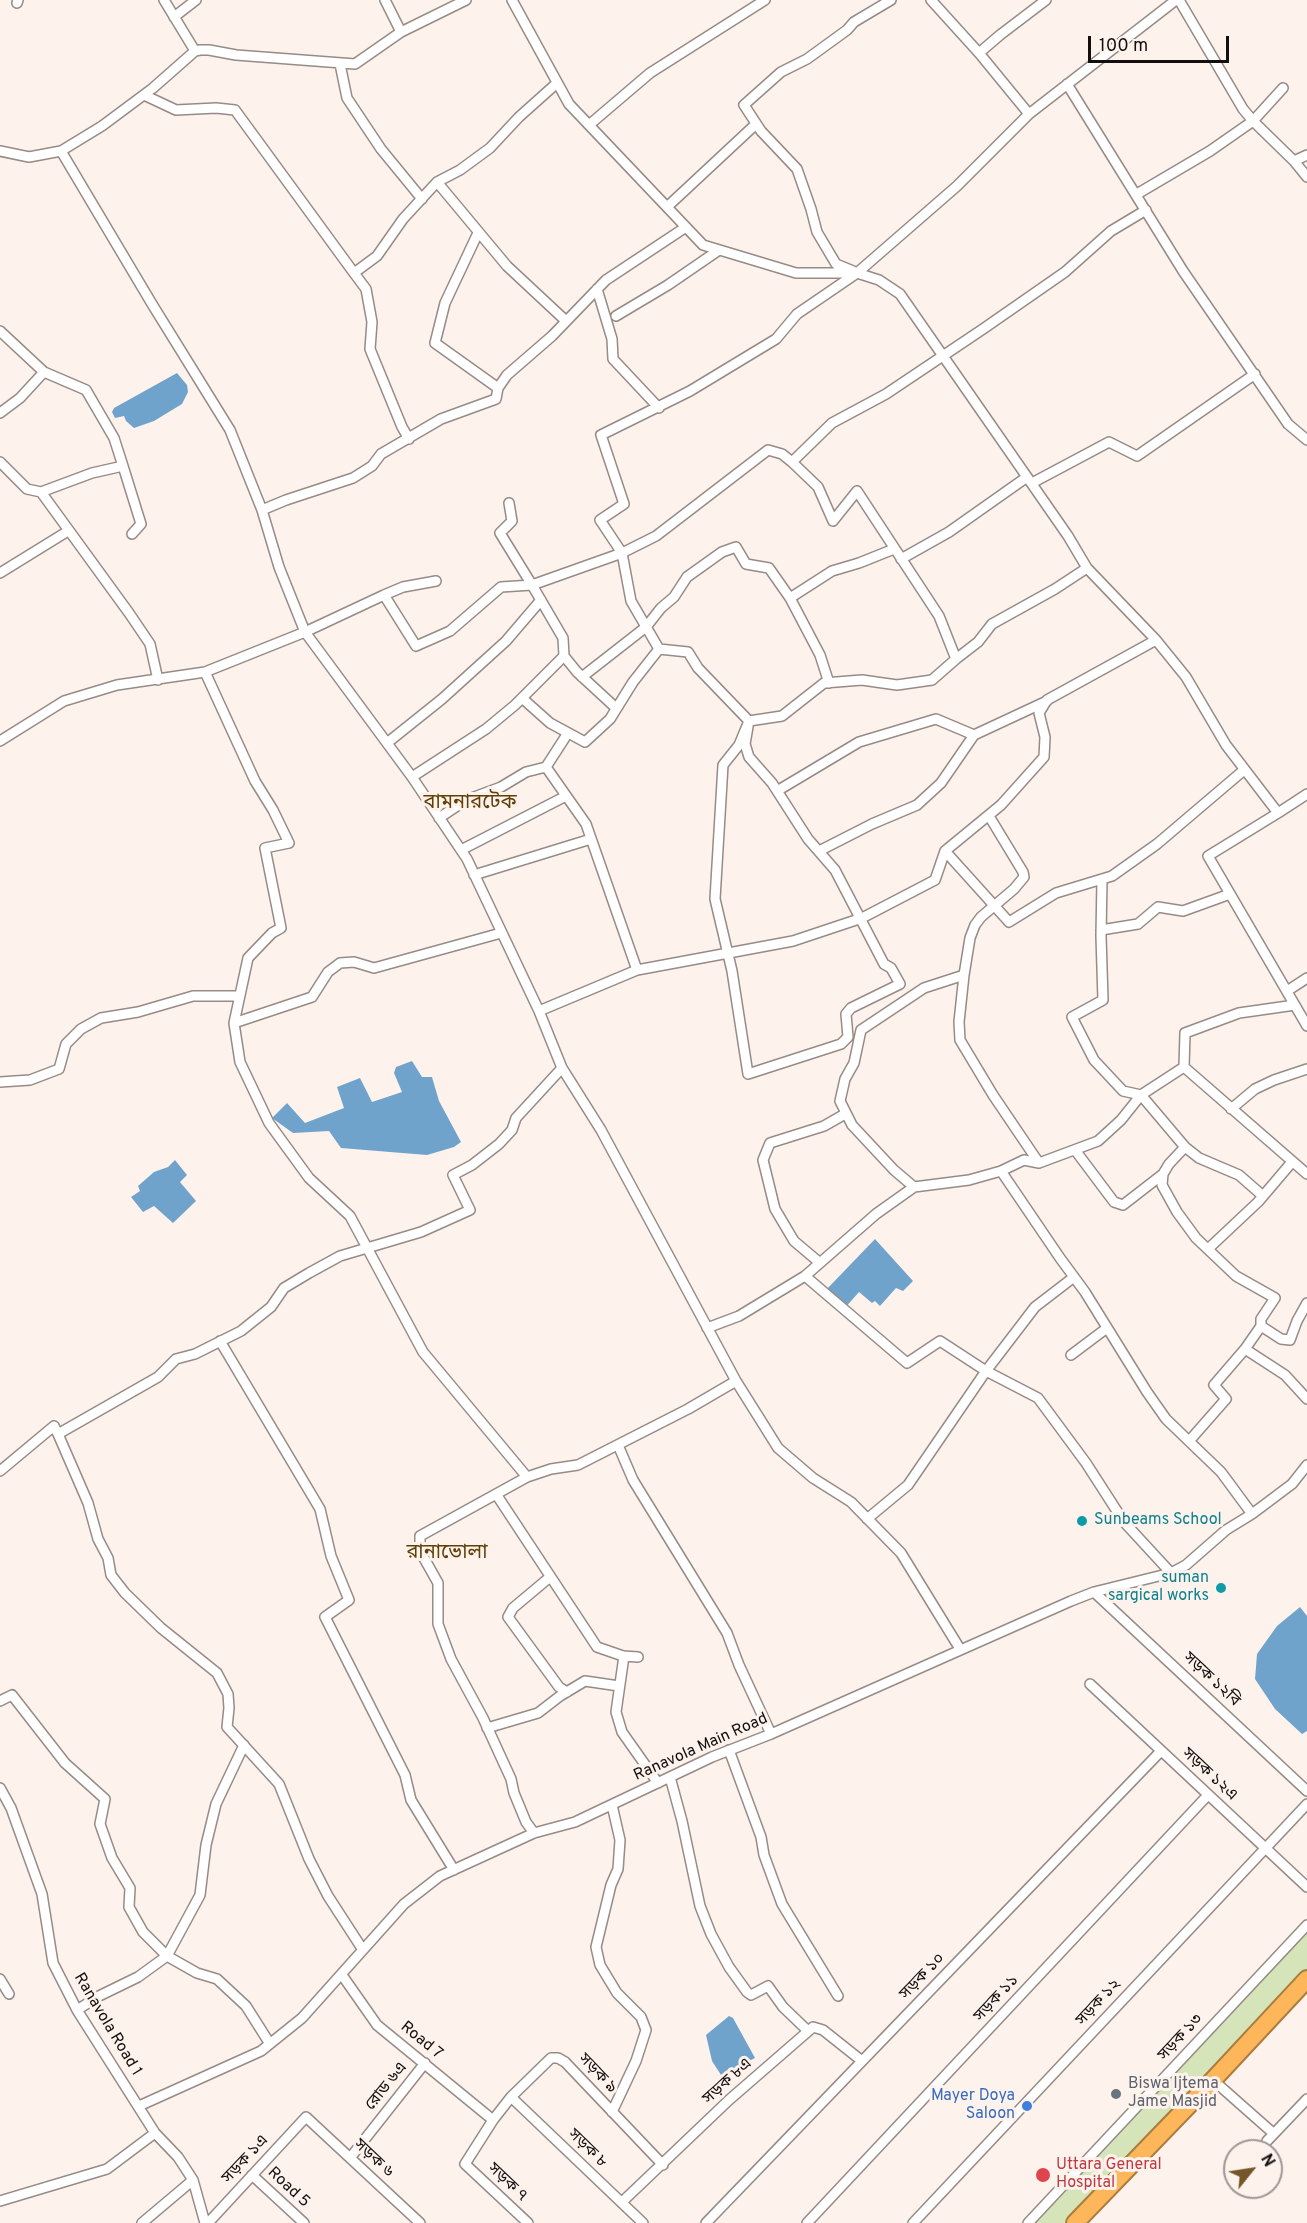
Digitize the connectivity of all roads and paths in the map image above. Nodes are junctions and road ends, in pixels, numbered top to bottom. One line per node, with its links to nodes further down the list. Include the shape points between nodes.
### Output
1 (164, 0): 11 (street)
2 (196, 0): 11 (street)
3 (385, 0): 12 (street)
4 (466, 0): 12 (street)
5 (512, 0): 16 (street)
6 (765, 0): 23 (street, via 650,73)
7 (891, 0): 22 (street, via 762,88 744,105)
8 (932, 0): 14 (street)
9 (1046, 0): 14 (street)
10 (1178, 0): 17 (street); 21 (street)
11 (174, 17): 13 (street)
12 (402, 32): 15 (street, via 356,64)
13 (195, 51): 15 (street); 19 (street)
14 (979, 53): 20 (street)
15 (340, 64): 31 (street, via 347,98 381,149)
16 (557, 83): 23 (street, via 569,104); 29 (street, via 490,148)
17 (1067, 84): 20 (street); 30 (street)
18 (1284, 88): 21 (street)
19 (144, 95): 25 (street); 37 (street, via 176,110 235,110)
20 (1029, 114): 38 (street, via 957,186)
21 (1253, 121): 27 (street); 30 (street)
22 (756, 124): 32 (street); 38 (street, via 797,169 817,232 836,264)
23 (589, 125): 32 (street)
24 (0, 151): 25 (street, via 29,157)
25 (61, 151): 57 (street, via 230,430)
26 (1307, 155): 27 (street)
27 (1294, 161): 28 (street)
28 (1307, 177)
29 (437, 182): 31 (street); 41 (street, via 507,266)
30 (1137, 194): 33 (street)
31 (422, 199): 37 (street, via 377,256)
32 (667, 207): 34 (street)
33 (1146, 210): 43 (street, via 1112,231 1065,272); 45 (street)
34 (686, 228): 36 (street, via 703,245); 39 (street)
35 (477, 235): 46 (street, via 445,303 435,343)
36 (719, 250): 38 (street, via 796,273); 40 (street)
37 (354, 273): 49 (street, via 366,289 372,322 370,349)
38 (857, 273): 43 (street, via 879,280 900,294); 47 (street, via 796,314 776,339)
39 (597, 289): 41 (street); 47 (street, via 612,339 613,359)
40 (616, 316)
41 (566, 321): 46 (street, via 517,364)
42 (0, 331): 44 (street)
43 (943, 356): 52 (street, via 886,394 832,423); 54 (street)
44 (44, 372): 48 (street); 53 (street, via 86,390 114,438)
45 (1255, 374): 50 (street, via 1288,424); 54 (street, via 1137,456 1109,442)
46 (498, 388): 49 (street, via 496,399 441,419)
47 (659, 408): 61 (street, via 601,435 624,504 600,520)
48 (0, 413)
49 (409, 439): 57 (street, via 381,454 372,466 353,478)
50 (1307, 440)
51 (0, 462): 55 (street, via 27,489)
52 (792, 462): 60 (street, via 818,488 833,521 857,491); 61 (street, via 768,450 656,536)
53 (123, 466): 55 (street, via 92,472); 59 (street, via 141,524)
54 (1029, 480): 62 (street); 63 (street)
55 (40, 492): 58 (street)
56 (509, 502): 66 (street, via 512,522 500,533)
57 (261, 510): 71 (street)
58 (68, 531): 64 (street); 78 (street, via 150,644)
59 (132, 534)
60 (894, 549): 62 (street); 68 (street, via 832,571)
61 (622, 553): 66 (street); 70 (street, via 631,601)
62 (901, 560): 75 (street, via 939,616)
63 (1087, 568): 72 (street); 75 (street, via 992,624 978,642)
64 (0, 573)
65 (436, 581): 67 (street)
66 (532, 585): 67 (street, via 501,587 450,631 416,646); 69 (street)
67 (384, 595): 71 (street)
68 (790, 598): 70 (street, via 769,568 746,564 736,547 722,552 687,577); 79 (street, via 820,655)
69 (541, 600): 74 (street, via 563,638); 87 (street, via 507,641)
70 (646, 627): 73 (street); 77 (street)
71 (305, 632): 76 (street); 87 (street)
72 (1156, 640): 81 (street); 89 (street, via 1186,677)
73 (659, 649): 82 (street); 83 (street, via 688,652 710,682)
74 (564, 656): 77 (street); 80 (street)
75 (956, 659): 79 (street, via 932,680 897,685 862,680)
76 (205, 672): 78 (street); 113 (street, via 255,782 289,843 265,848 281,928 248,958)
77 (582, 677): 82 (street)
78 (158, 680): 86 (street, via 117,686 64,701)
79 (829, 683): 83 (street, via 782,716)
80 (522, 698): 82 (street, via 550,723 585,742); 90 (street, via 486,729)
81 (1047, 700): 84 (street); 95 (street, via 1039,713 1045,737 1044,757)
82 (616, 708)
83 (749, 721): 91 (street, via 745,744 749,758); 108 (street, via 739,745 723,765 715,899)
84 (974, 735): 91 (street, via 936,719 859,742); 99 (street, via 941,783 917,805)
85 (566, 736): 88 (street)
86 (0, 741)
87 (387, 743): 90 (street)
88 (546, 767): 93 (street); 96 (street, via 526,772 501,787 466,800)
89 (1244, 770): 94 (street); 102 (street, via 1157,844)
90 (412, 777): 96 (street)
91 (777, 791): 99 (street)
92 (1307, 794): 94 (street)
93 (566, 796): 97 (street, via 586,824); 98 (street)
94 (1278, 813): 103 (street, via 1208,856)
95 (988, 816): 100 (street); 104 (street, via 1024,877)
96 (439, 818): 98 (street)
97 (591, 839): 101 (street); 109 (street)
98 (460, 850): 101 (street)
99 (819, 851): 105 (street, via 835,870)
100 (945, 851): 104 (street); 105 (street, via 935,880)
101 (474, 875): 107 (street)
102 (1102, 879): 104 (street, via 1056,893 1009,922); 106 (street)
103 (1230, 894): 106 (street, via 1183,911 1158,907 1138,924); 112 (street)
104 (994, 905): 110 (street, via 975,926)
105 (862, 918): 108 (street, via 793,941); 108 (street, via 899,986 850,1008 846,1014 848,1037 841,1044 748,1074)
106 (1101, 930): 122 (street, via 1103,1000 1072,1017 1094,1060 1123,1091)
107 (501, 933): 115 (street); 116 (street, via 374,968 354,962 340,963 328,972 312,997)
108 (728, 952): 109 (street)
109 (637, 970): 115 (street)
110 (964, 975): 124 (street, via 924,988 861,1030 840,1101); 128 (street, via 960,1040)
111 (1307, 978): 112 (street)
112 (1287, 991): 114 (street)
113 (239, 996): 116 (street); 121 (street, via 193,996 101,1018 81,1029 66,1044 59,1069 30,1080)
114 (1295, 1005): 117 (street); 118 (street, via 1239,1013 1185,1033)
115 (539, 1011): 119 (street)
116 (234, 1023): 134 (street, via 240,1062 269,1123 309,1178 350,1216)
117 (1307, 1026)
118 (1184, 1067): 122 (street); 123 (street)
119 (562, 1068): 134 (street, via 516,1118 512,1130 499,1144 453,1175 470,1210 422,1232); 141 (street, via 601,1130)
120 (1307, 1070): 123 (street, via 1255,1089)
121 (0, 1082)
122 (1141, 1095): 125 (street); 126 (street, via 1098,1142)
123 (1231, 1109): 127 (street)
124 (845, 1114): 132 (street); 136 (street, via 824,1126 770,1143 763,1160 775,1209 794,1241)
125 (1185, 1147): 130 (street); 133 (street, via 1199,1158 1239,1175)
126 (1076, 1150): 128 (street); 130 (street, via 1114,1202 1123,1205)
127 (1292, 1162): 131 (street); 133 (street)
128 (1039, 1163): 129 (street, via 1024,1160)
129 (1001, 1171): 132 (street, via 969,1180); 138 (street)
130 (1164, 1174): 135 (street, via 1162,1185 1177,1212)
131 (1307, 1174)
132 (914, 1187): 136 (street)
133 (1263, 1196): 135 (street)
134 (369, 1249): 143 (street, via 340,1256 284,1288 271,1307 241,1331); 154 (street, via 423,1352)
135 (1208, 1249): 140 (street, via 1236,1276 1275,1298 1261,1319)
136 (820, 1263): 137 (street)
137 (805, 1276): 141 (street, via 739,1316); 146 (street, via 907,1363 940,1341)
138 (1074, 1277): 142 (street); 146 (street, via 1035,1307)
139 (1307, 1303): 140 (street, via 1290,1340 1281,1339)
140 (1261, 1326): 144 (street)
141 (707, 1328): 147 (street)
142 (1107, 1328): 145 (street); 150 (street, via 1167,1419)
143 (220, 1341): 149 (street, via 176,1359 158,1377); 182 (street, via 320,1509 349,1600 325,1617 405,1775 411,1800)
144 (1245, 1349): 148 (street, via 1286,1375); 150 (street, via 1214,1385 1226,1399)
145 (1071, 1355)
146 (986, 1371): 157 (street, via 908,1485); 158 (street, via 1038,1398 1124,1522)
147 (736, 1381): 151 (street); 157 (street, via 778,1448 813,1478 851,1502)
148 (1307, 1399)
149 (58, 1434): 153 (street, via 54,1426); 170 (street, via 88,1503 111,1575 161,1628 217,1672 228,1694 227,1727)
150 (1190, 1440): 156 (street, via 1221,1472)
151 (618, 1444): 154 (street, via 578,1465); 169 (street, via 633,1480 727,1633)
152 (1307, 1465): 156 (street, Ranavola Main Road, via 1292,1484)
153 (0, 1471)
154 (527, 1477): 155 (street)
155 (496, 1494): 159 (street); 168 (street, via 420,1536 420,1551 438,1582 438,1624)
156 (1252, 1514): 158 (street, Ranavola Main Road)
157 (867, 1519): 161 (street, via 901,1554)
158 (1171, 1573): 160 (street, Ranavola Main Road)
159 (550, 1577): 162 (street, via 597,1647); 166 (street, via 513,1608 508,1617 559,1687)
160 (1094, 1592): 161 (street, Ranavola Main Road); 176 (street, সড়ক ১২বি)
161 (960, 1649): 169 (street, Ranavola Main Road)
162 (624, 1656): 163 (street); 165 (street)
163 (638, 1657)
164 (1090, 1684): 172 (street, সড়ক ১২এ)
165 (619, 1686): 166 (street, via 585,1681); 174 (street, via 615,1707 622,1732)
166 (567, 1692): 168 (street, via 538,1713)
167 (0, 1701): 186 (street, via 12,1695 65,1763 105,1799 100,1824 112,1858 130,1888 129,1907 144,1932)
168 (487, 1728): 180 (street)
169 (771, 1734): 171 (street, Ranavola Main Road)
170 (244, 1745): 185 (street, via 279,1784 309,1859); 186 (street, via 216,1804 200,1895)
171 (729, 1750): 173 (street, Ranavola Main Road); 191 (street, via 782,1904)
172 (1161, 1751): 177 (street, সড়ক ১২এ); 195 (street, সড়ক ১০)
173 (670, 1777): 174 (street, Ranavola Main Road); 193 (street, via 700,1906 711,1934 747,1992 751,1995 768,1986)
174 (658, 1783): 179 (street, Ranavola Main Road)
175 (0, 1788): 192 (street, Ranavola Road 1, via 42,1894 53,1963)
176 (1307, 1791)
177 (1208, 1795): 181 (street, সড়ক ১২এ); 219 (street, সড়ক ১১)
178 (1307, 1804): 181 (street, সড়ক ১২)
179 (612, 1805): 180 (street, Ranavola Main Road, via 575,1822); 201 (street, via 620,1840 618,1869 596,1947 600,1965 611,1984 640,2017 646,2030)
180 (534, 1833): 182 (street, Ranavola Main Road)
181 (1264, 1847): 183 (street, সড়ক ১২এ); 220 (street, সড়ক ১২)
182 (454, 1870): 185 (street, Ranavola Main Road, via 404,1904)
183 (1307, 1887)
184 (1307, 1925): 221 (street, সড়ক ১৩)
185 (363, 1950): 187 (street, Ranavola Main Road)
186 (167, 1956): 192 (street, via 138,1977); 194 (street, via 217,1979 246,2006)
187 (342, 1975): 194 (street, Ranavola Main Road, via 302,2018); 196 (street, Road 7, via 377,2025)
188 (0, 1979): 190 (street)
189 (1305, 1986): 197 (highway)
190 (9, 1994)
191 (838, 1996)
192 (77, 2010): 200 (street, Ranavola Road 1)
193 (808, 2031): 195 (street, via 818,2027); 207 (street, সড়ক ৮এ)
194 (270, 2044): 200 (street, Ranavola Main Road)
195 (862, 2061): 218 (street, সড়ক ১০)
196 (425, 2063): 203 (street, Road 7); 205 (street, রোড ৬এ)
197 (1213, 2080): 199 (street, via 1270,2137); 222 (highway)
198 (511, 2097): 201 (street, সড়ক ৯, via 551,2058 558,2058); 203 (street, সড়ক ৯); 211 (street, সড়ক ৮)
199 (1307, 2099)
200 (139, 2106): 204 (street, Ranavola Road 1)
201 (612, 2112): 207 (street, সড়ক ৯)
202 (306, 2117): 205 (street, সড়ক ৬); 208 (street, সড়ক ১এ)
203 (493, 2121): 206 (street, সড়ক ৯)
204 (155, 2133): 209 (street, Ranavola Road 1); 210 (street, via 107,2169)
205 (350, 2158): 215 (street, সড়ক ৬)
206 (465, 2164): 216 (street, সড়ক ৭)
207 (663, 2164): 211 (street, সড়ক ৮এ)
208 (252, 2175): 213 (street, সড়ক ১এ); 214 (street, Road 5)
209 (193, 2180): 212 (street); 213 (street, Ranavola Road 1)
210 (0, 2201)
211 (622, 2202): 217 (street, সড়ক ৮)
212 (142, 2223)
213 (206, 2223)
214 (304, 2223)
215 (420, 2223)
216 (528, 2223)
217 (643, 2223)
218 (706, 2223)
219 (807, 2223)
220 (913, 2223)
221 (1028, 2223)
222 (1075, 2223)

